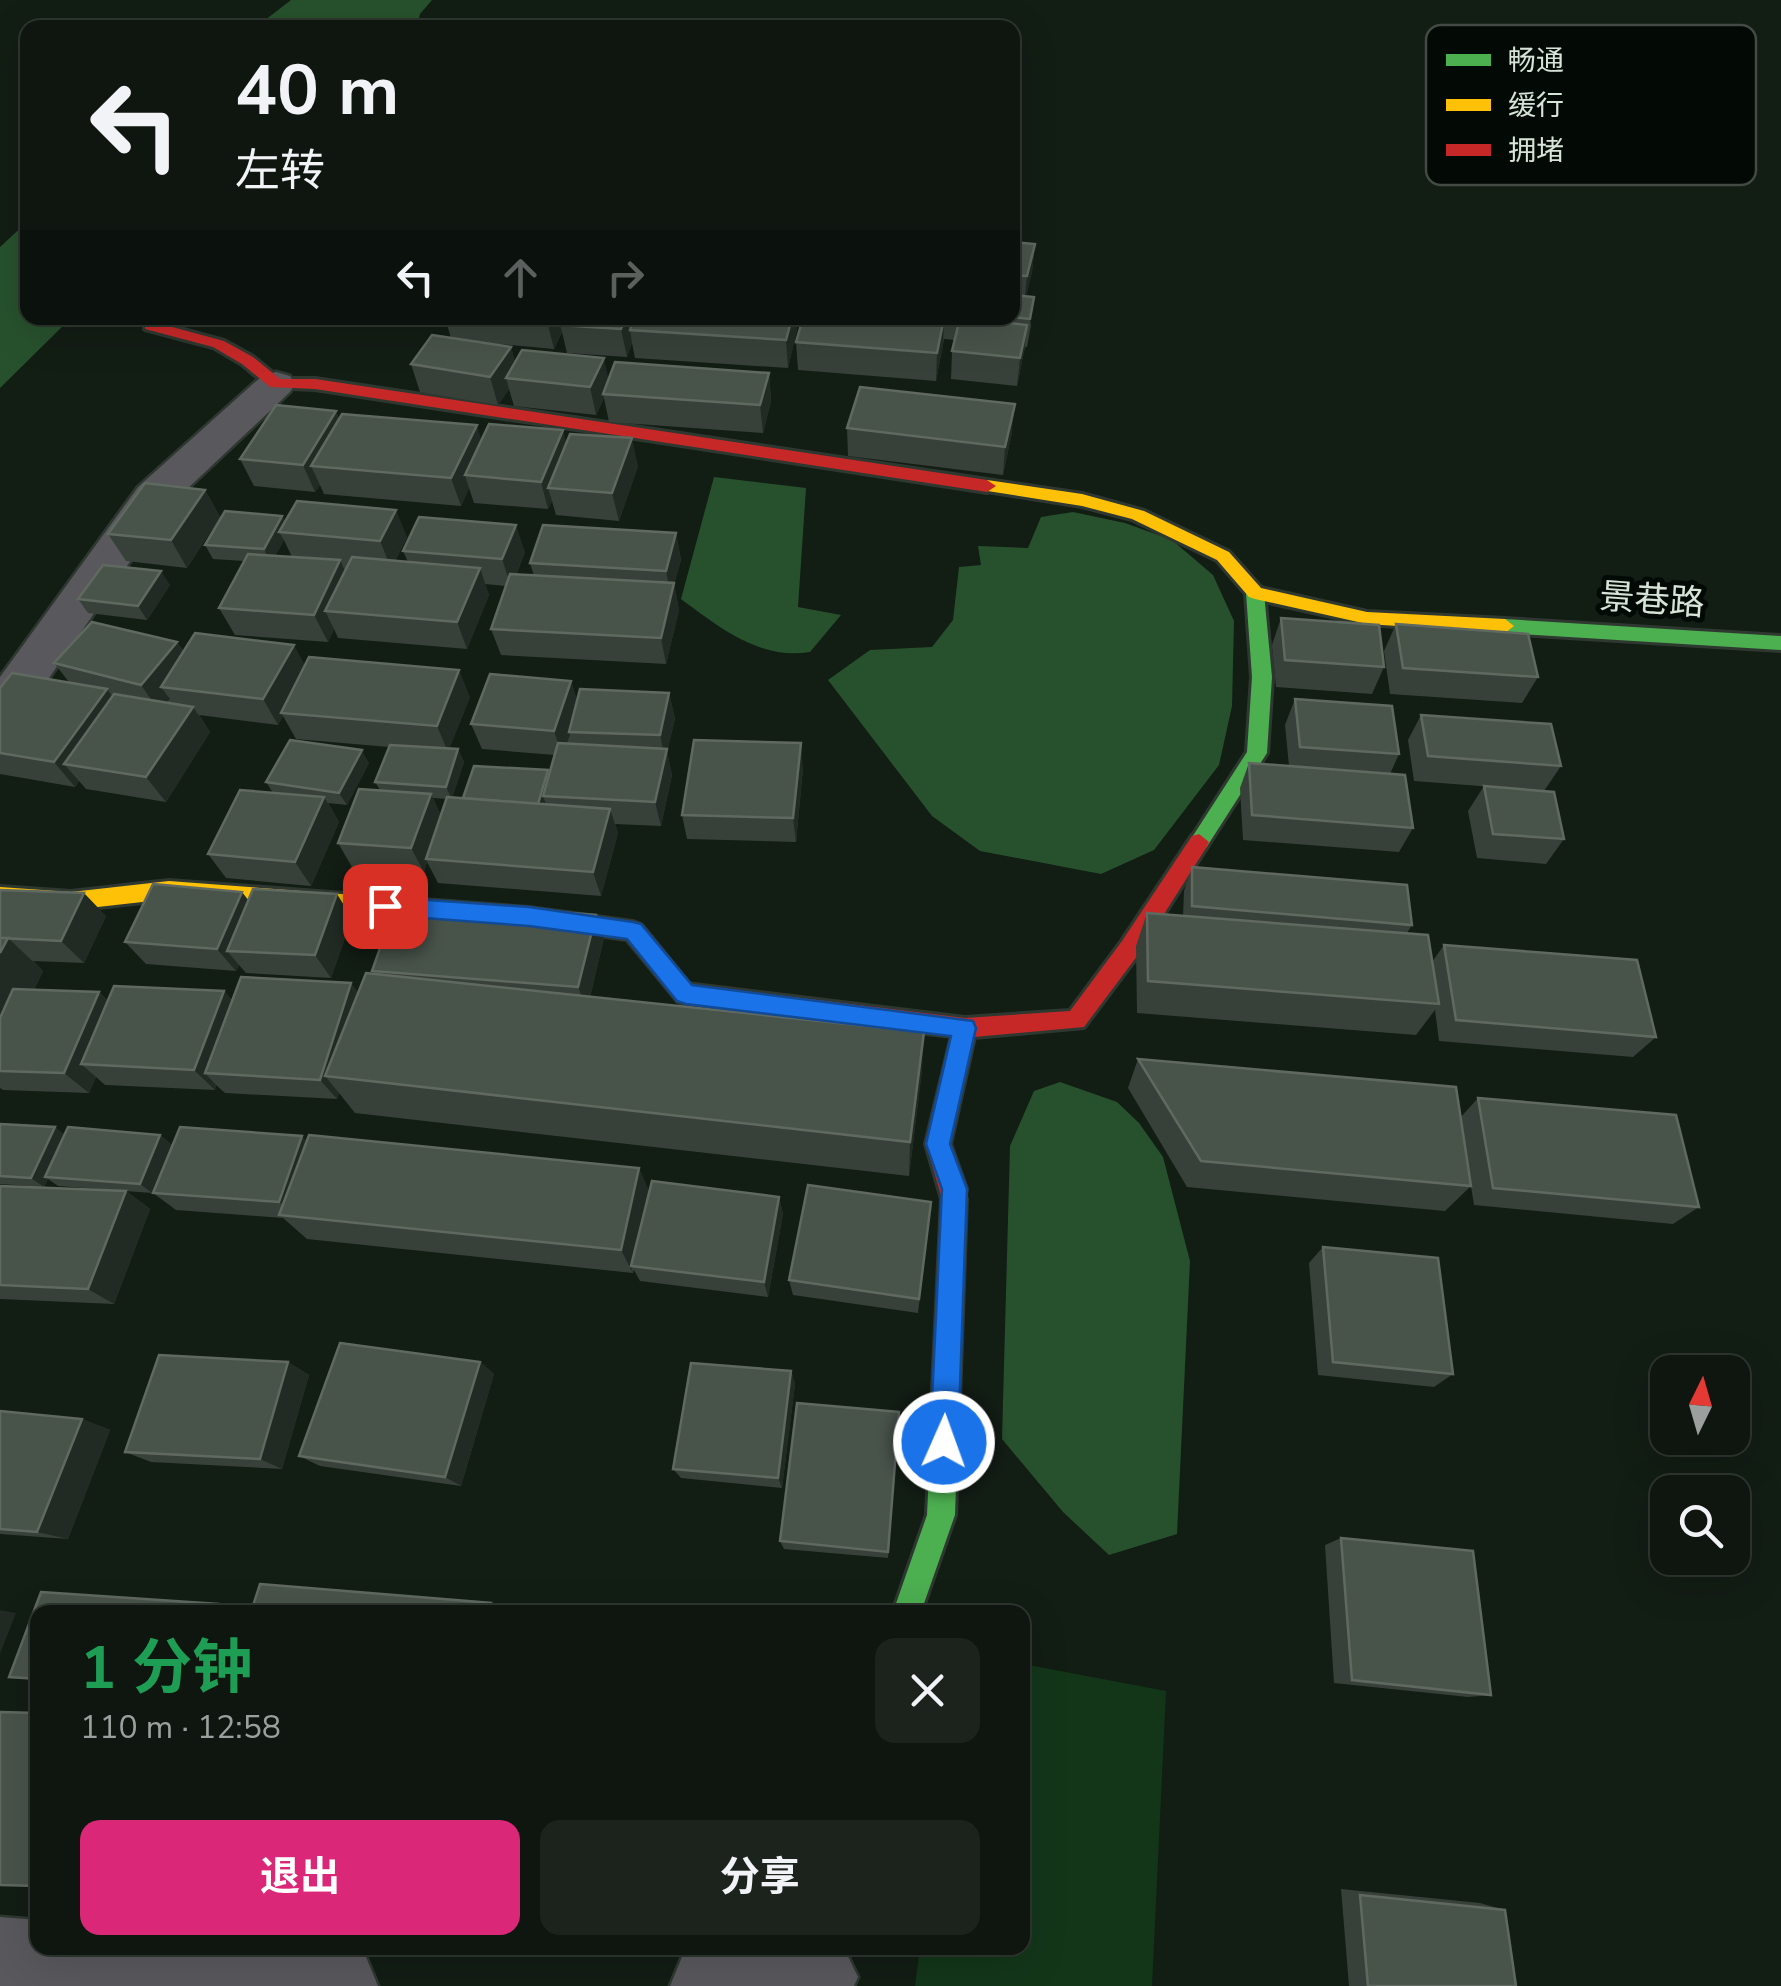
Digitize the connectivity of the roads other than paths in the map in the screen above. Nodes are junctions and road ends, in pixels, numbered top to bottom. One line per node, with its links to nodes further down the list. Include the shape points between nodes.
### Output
1 (150, 326): 2 (street, via 223,340)
2 (276, 384): 3 (street, via 315,384 1082,500 1184,534 1223,556); 5 (street, via 153,498)
3 (1255, 592): 4 (street, 景巷路, via 1367,618); 7 (street, via 1262,676 1256,754 1130,948 1076,1020)
4 (1781, 643)
5 (0, 712)
6 (0, 896): 7 (street, via 71,901 169,890 529,916 633,931 686,994)
7 (965, 1028): 8 (street, via 938,1144 954,1189 941,1515)
8 (909, 1605)
9 (0, 1957): 11 (street)
10 (820, 1970): 12 (street)
11 (337, 1986)
12 (711, 1986)

